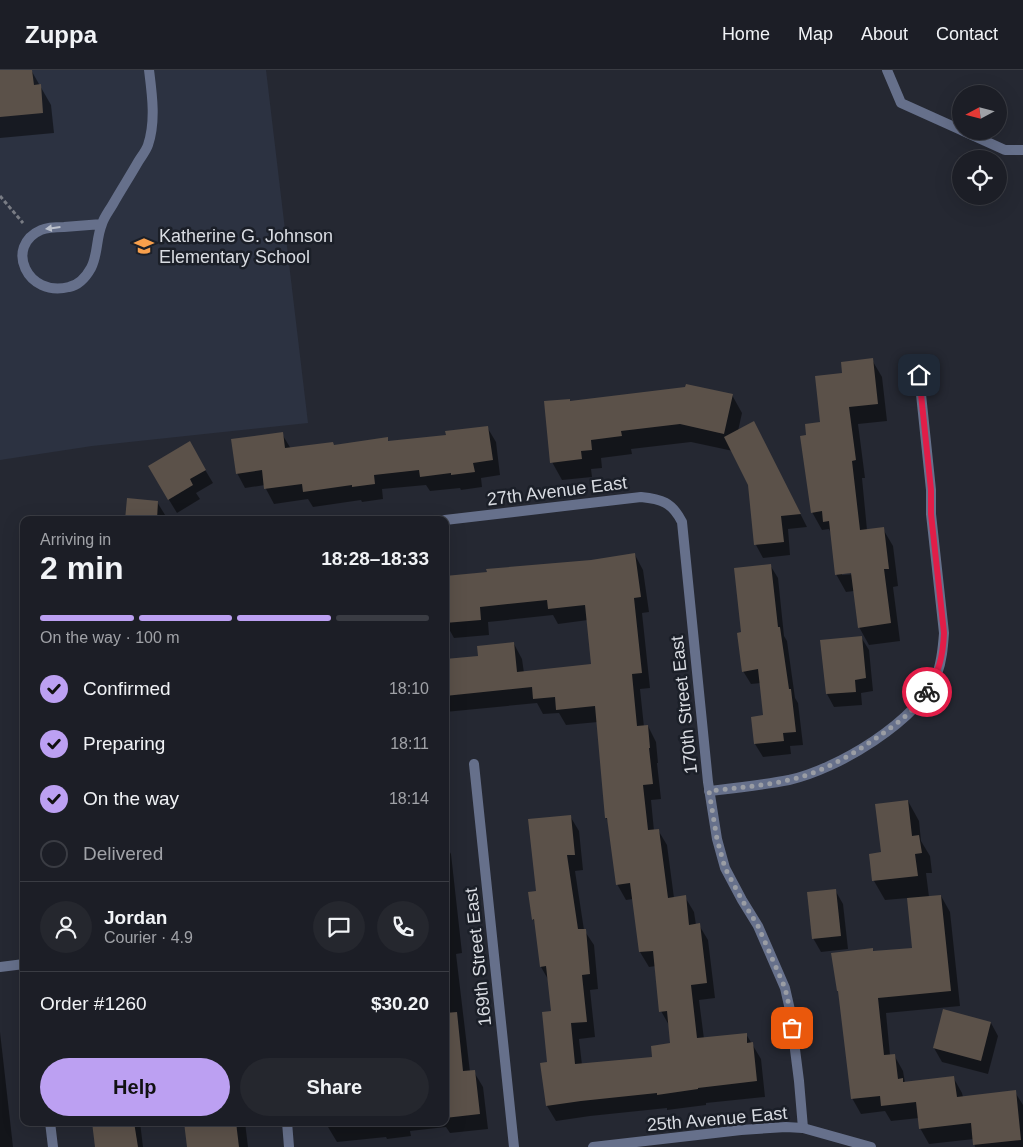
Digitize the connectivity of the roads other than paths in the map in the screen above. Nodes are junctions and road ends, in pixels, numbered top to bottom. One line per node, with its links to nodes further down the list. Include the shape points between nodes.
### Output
1 (149, 70): 6 (street, via 153,110 147,146)
2 (887, 70): 3 (street, via 901,103)
3 (952, 126)
4 (982, 140): 5 (street, via 1005,150)
5 (1023, 150)
6 (102, 224): 6 (street, one-way to 6, via 41,230 27,242 22,261 25,269 36,282 52,288 68,288 81,281 93,265)
7 (919, 375): 11 (street, via 944,633 936,675 924,696 906,716 840,762 790,780)
8 (671, 505): 9 (street, 27th Avenue East, via 641,498); 11 (street, 170th Street East, via 682,522)
9 (449, 520)
10 (474, 764): 20 (street, 169th Street East)
11 (709, 791): 16 (street, 170th Street East, via 725,868 758,926 785,988)
12 (20, 964): 13 (street)
13 (0, 967)
14 (50, 1126): 18 (street)
15 (287, 1126): 19 (street)
16 (803, 1128): 17 (street, 25th Avenue East); 21 (street, 25th Avenue East, via 741,1130)
17 (867, 1146)
18 (53, 1147)
19 (289, 1147)
20 (514, 1147)
21 (593, 1147)

